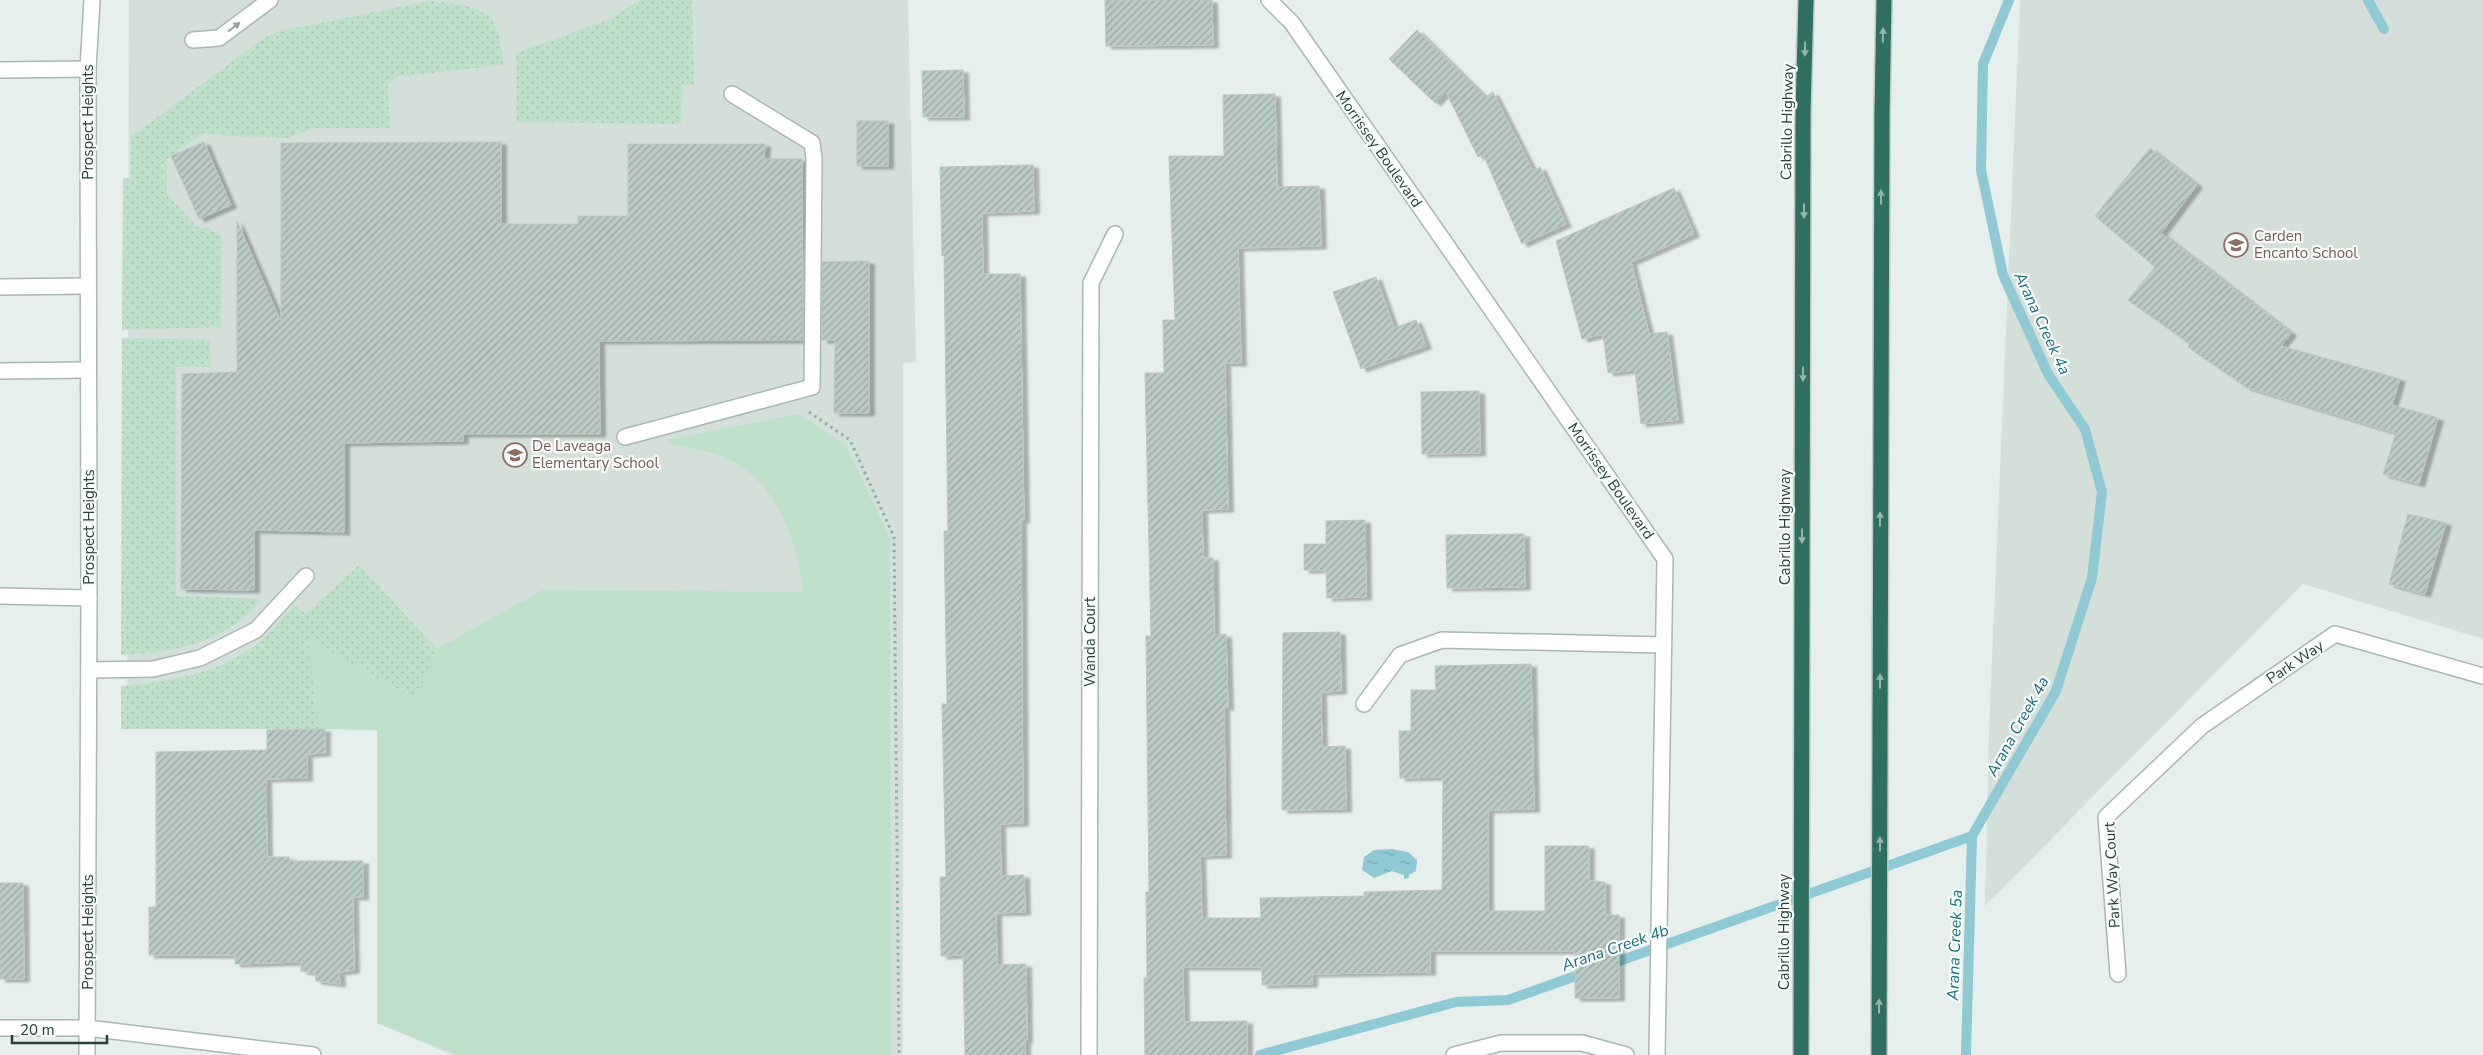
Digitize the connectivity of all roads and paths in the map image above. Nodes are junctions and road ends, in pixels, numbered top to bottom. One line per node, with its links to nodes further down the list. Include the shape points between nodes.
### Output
1 (92, 0): 7 (street, Prospect Heights)
2 (270, 0): 6 (street, one-way to 2, via 219,38)
3 (1269, 0): 20 (street, Morrissey Boulevard, via 1292,23 1665,559)
4 (1806, 0): 35 (highway, Cabrillo Highway, one-way to 35)
5 (1884, 0): 36 (highway, one-way to 5)
6 (192, 40)
7 (88, 69): 8 (street); 11 (street, Prospect Heights)
8 (0, 70)
9 (732, 94): 15 (street, via 812,142 812,387)
10 (1114, 234): 31 (street, Wanda Court, via 1091,283)
11 (88, 286): 12 (street); 13 (street, Prospect Heights)
12 (0, 287)
13 (88, 370): 14 (street); 19 (street, Prospect Heights)
14 (0, 371)
15 (784, 394): 16 (street); 30 (path, via 850,440 894,537)
16 (625, 437)
17 (306, 576): 21 (street, via 256,630 200,658 153,669)
18 (0, 596): 19 (street)
19 (90, 598): 21 (street, Prospect Heights)
20 (1663, 645): 23 (street, via 1442,640 1400,655); 34 (street, Morrissey Boulevard)
21 (89, 670): 27 (street, Prospect Heights)
22 (2483, 676): 24 (street, Park Way, via 2335,634)
23 (1364, 704)
24 (2202, 726): 25 (street, Park Way Court, via 2106,817)
25 (2118, 974)
26 (0, 1028): 27 (street)
27 (87, 1028): 28 (street, Prospect Heights); 29 (street)
28 (87, 1055)
29 (313, 1055)
30 (899, 1055)
31 (1089, 1055)
32 (1454, 1055): 33 (street, via 1501,1043 1582,1043)
33 (1626, 1055)
34 (1658, 1055)
35 (1801, 1055)
36 (1879, 1055)

